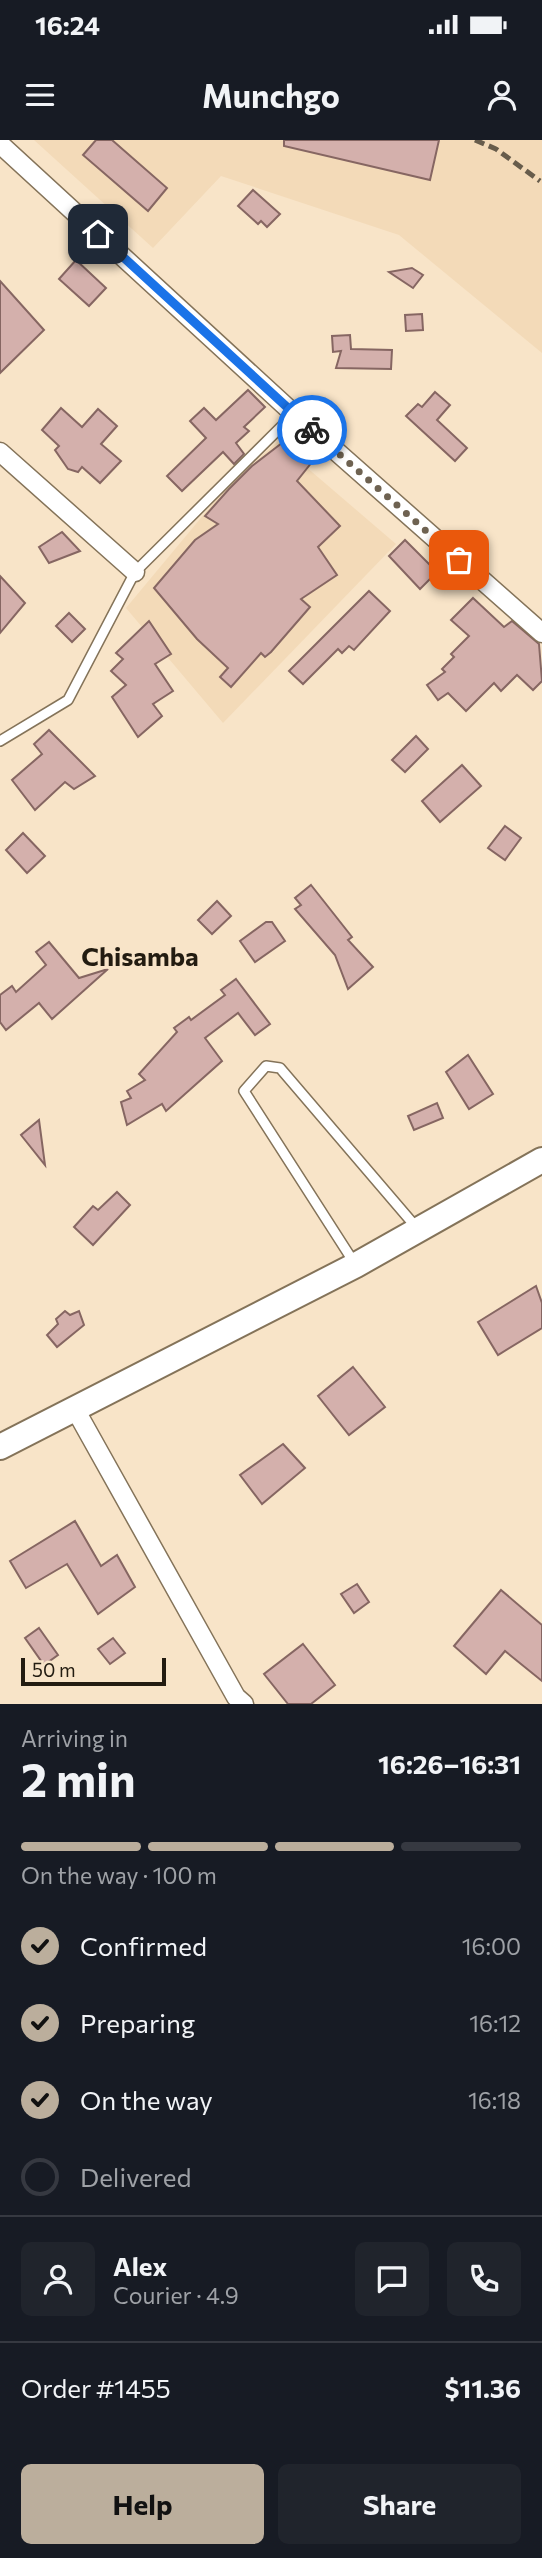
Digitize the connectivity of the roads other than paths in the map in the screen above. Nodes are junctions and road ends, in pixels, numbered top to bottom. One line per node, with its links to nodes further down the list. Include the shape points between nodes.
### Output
1 (0, 144): 2 (street)
2 (294, 414): 4 (lane); 5 (street)
3 (0, 452): 4 (street)
4 (135, 572): 6 (lane, via 68,700)
5 (542, 633)
6 (0, 741)
7 (542, 1160): 8 (main road)
8 (418, 1230): 9 (main road); 9 (lane, via 280,1068 266,1066 244,1091)
9 (356, 1265): 10 (main road)
10 (75, 1409): 11 (main road); 12 (street)
11 (0, 1447)
12 (234, 1701)

